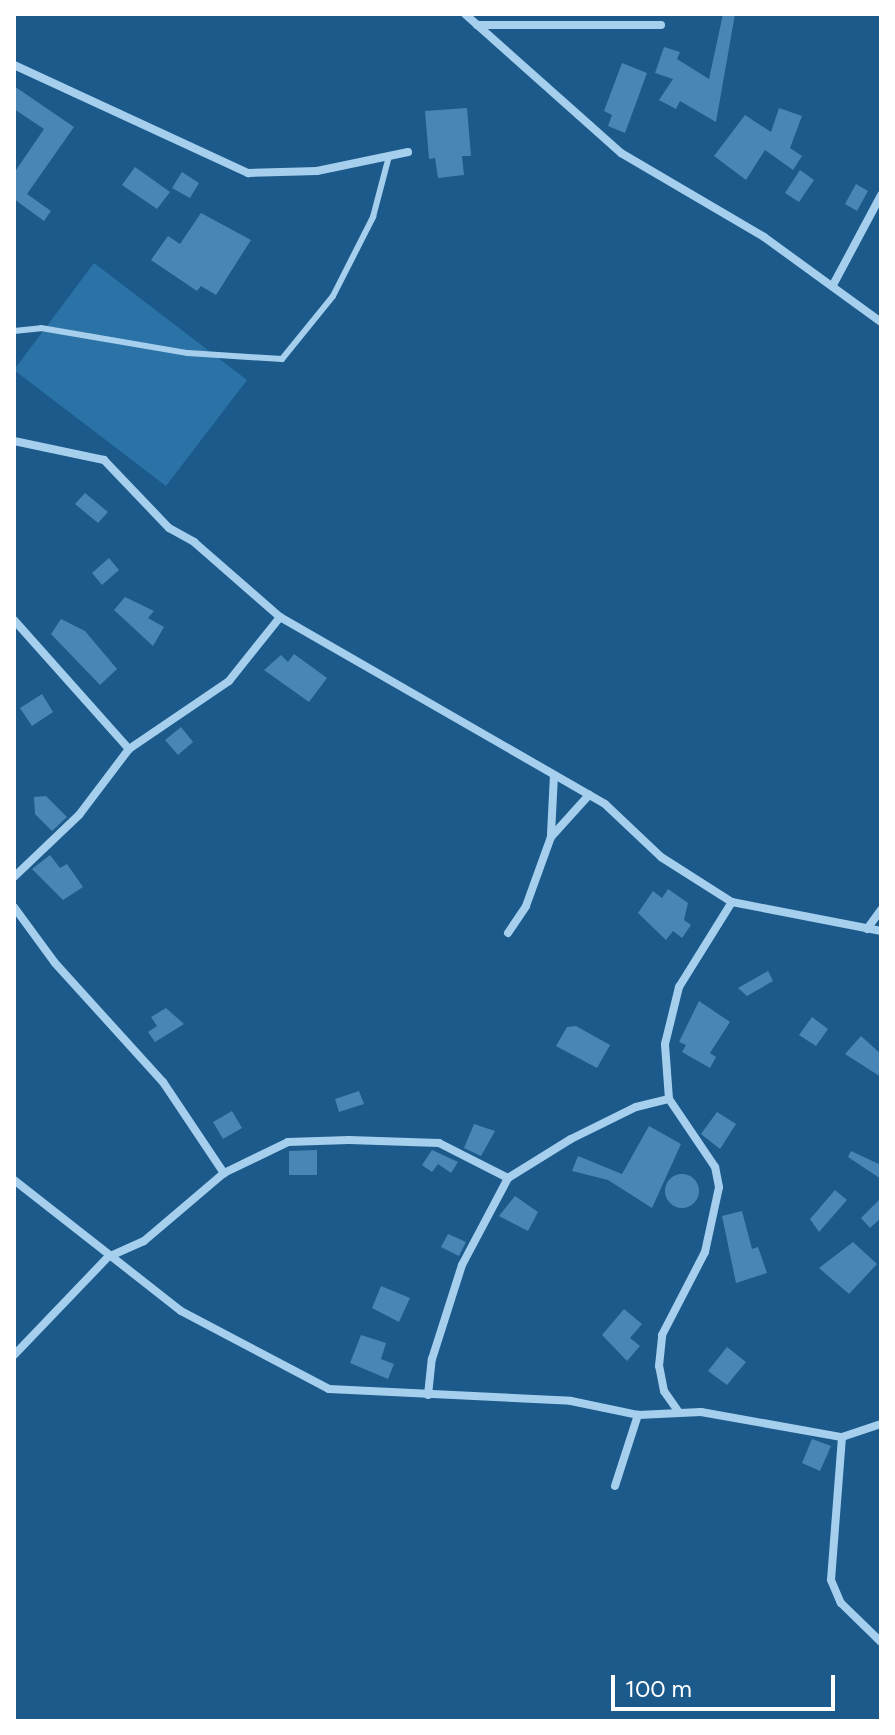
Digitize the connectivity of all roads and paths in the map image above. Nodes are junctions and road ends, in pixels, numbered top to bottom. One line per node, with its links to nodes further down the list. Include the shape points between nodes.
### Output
1 (465, 14): 2 (street)
2 (477, 25): 3 (street); 8 (street, via 621,153)
3 (661, 25)
4 (14, 65): 6 (street, via 248,173)
5 (408, 152): 6 (street)
6 (388, 160): 10 (lane, via 373,217 333,296 304,339 282,359 188,353 41,328)
7 (881, 195): 8 (street)
8 (833, 285): 9 (street)
9 (881, 322)
10 (14, 331)
11 (14, 441): 12 (street, via 96,456 115,467 169,528)
12 (280, 617): 14 (street, via 229,681); 15 (street)
13 (14, 620): 14 (street)
14 (129, 749): 18 (street, via 79,815)
15 (554, 775): 16 (street); 17 (street)
16 (589, 795): 17 (street); 19 (street, via 661,857)
17 (551, 837): 24 (street, via 526,906)
18 (14, 877)
19 (732, 902): 22 (street); 25 (street, via 694,960 668,1019)
20 (14, 907): 26 (street, via 55,963 163,1082)
21 (881, 910): 22 (street)
22 (867, 929): 23 (street)
23 (881, 931)
24 (508, 933)
25 (669, 1099): 27 (street, via 636,1107); 31 (street, via 715,1167 719,1187 705,1252 662,1335)
26 (224, 1173): 27 (street, via 288,1142 349,1140 439,1143); 29 (street, via 144,1241)
27 (508, 1178): 32 (street, via 462,1265 432,1359)
28 (14, 1180): 29 (street)
29 (108, 1257): 30 (street); 32 (street, via 181,1311 329,1389)
30 (14, 1355)
31 (664, 1391): 33 (street); 34 (street)
32 (428, 1395): 35 (street, via 571,1401)
33 (678, 1411): 34 (street); 37 (street)
34 (662, 1412): 35 (street)
35 (638, 1415): 38 (street)
36 (881, 1424): 37 (street)
37 (842, 1437): 39 (street, via 831,1580 841,1603)
38 (615, 1486)
39 (881, 1642)

